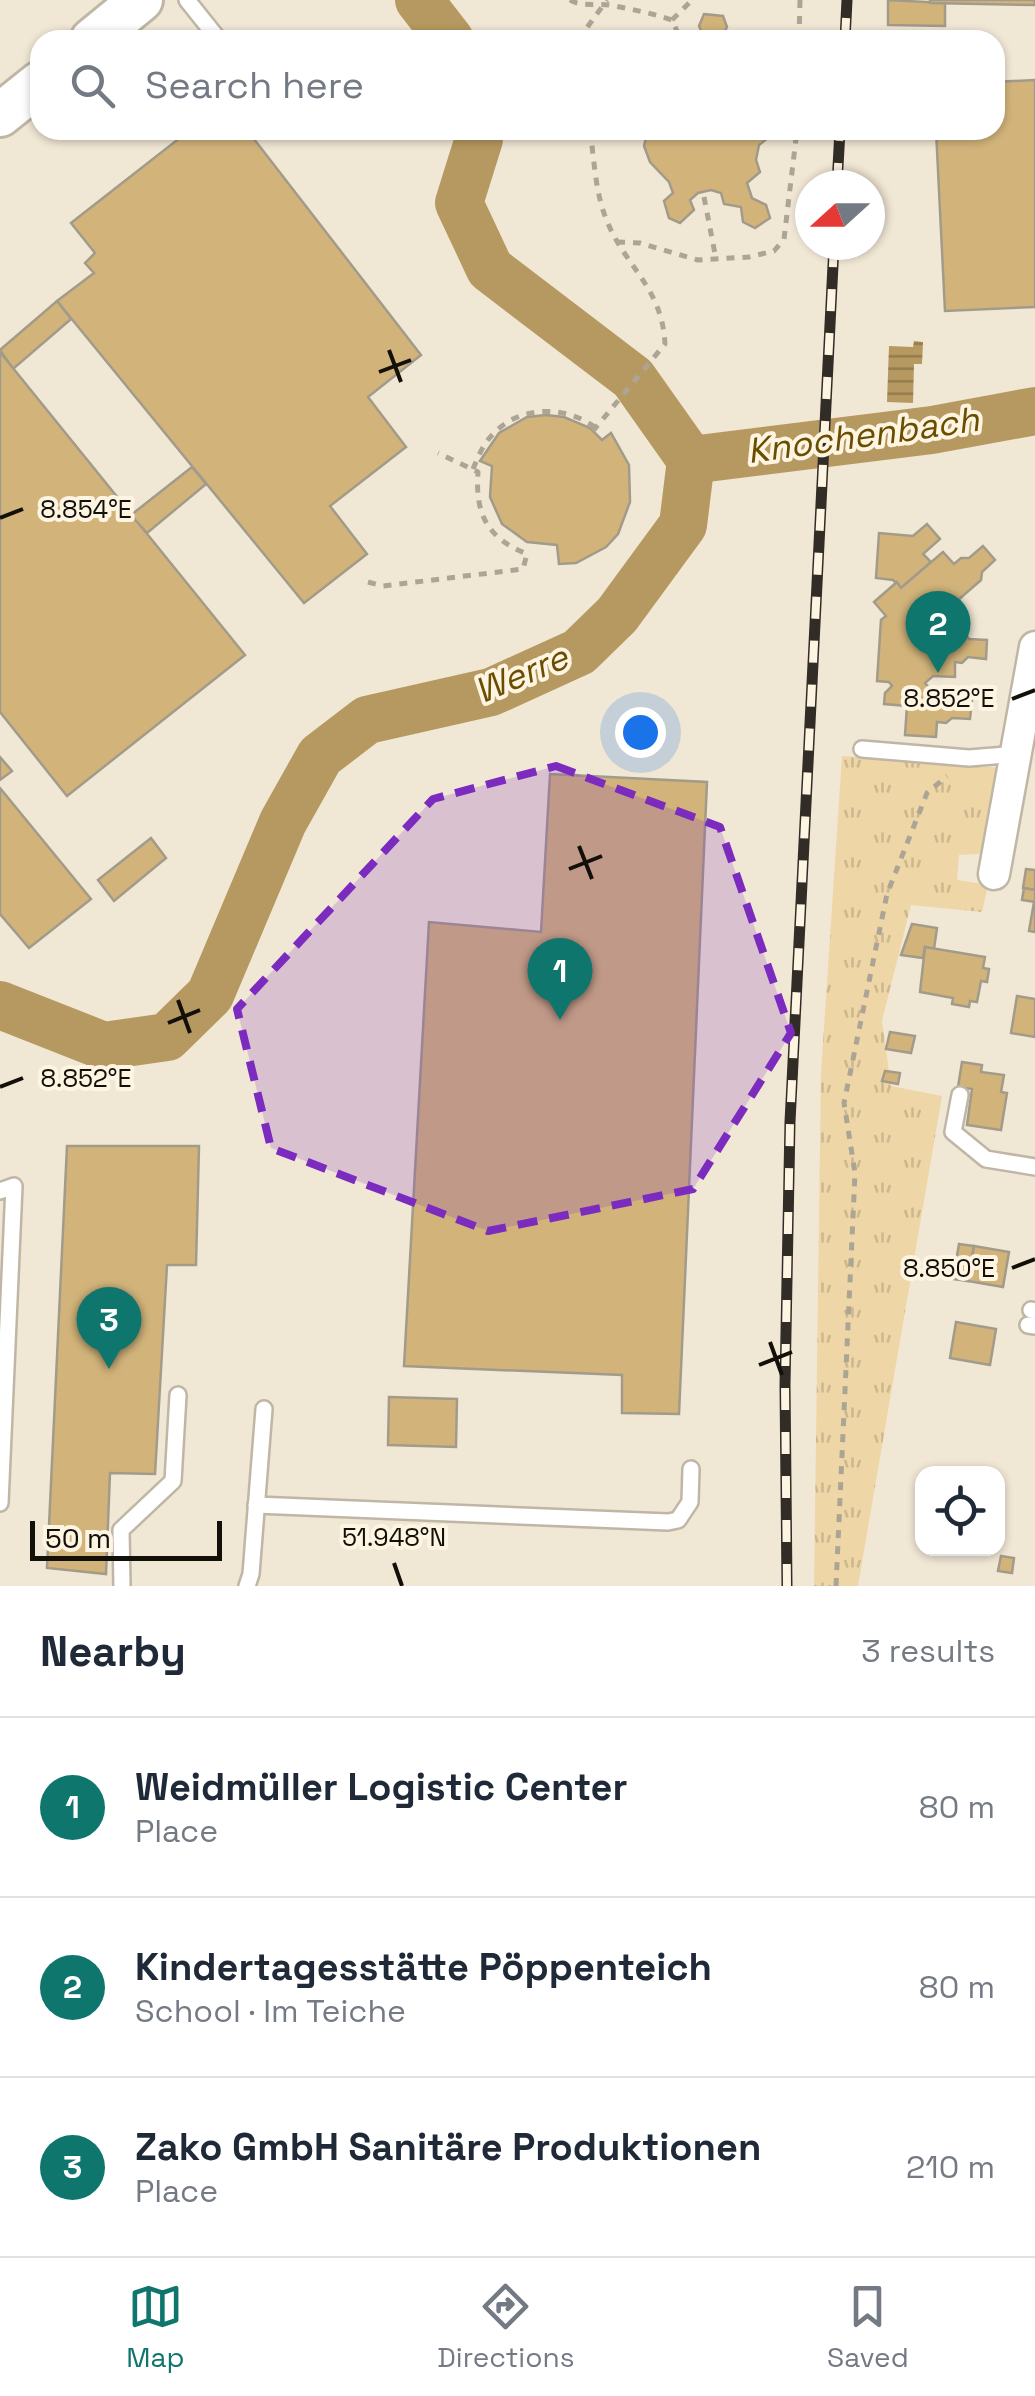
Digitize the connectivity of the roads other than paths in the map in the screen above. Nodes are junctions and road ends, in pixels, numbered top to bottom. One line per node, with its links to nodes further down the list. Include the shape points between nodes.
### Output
1 (141, 0): 3 (main road)
2 (187, 0): 4 (lane)
3 (104, 30)
4 (211, 30)
5 (30, 91): 6 (main road)
6 (0, 116)
7 (1035, 647): 9 (street)
8 (862, 749): 9 (lane, via 969,758)
9 (1018, 754): 10 (street)
10 (994, 874)
11 (960, 1095): 12 (lane, via 953,1132 986,1159)
12 (1035, 1167)
13 (0, 1191): 17 (lane, via 14,1186)
14 (178, 1395): 19 (lane, via 174,1481 121,1530)
15 (264, 1409): 18 (lane)
16 (691, 1468): 18 (lane, via 690,1502 678,1520 668,1522)
17 (0, 1504)
18 (256, 1505): 20 (lane)
19 (122, 1586)
20 (247, 1586)

